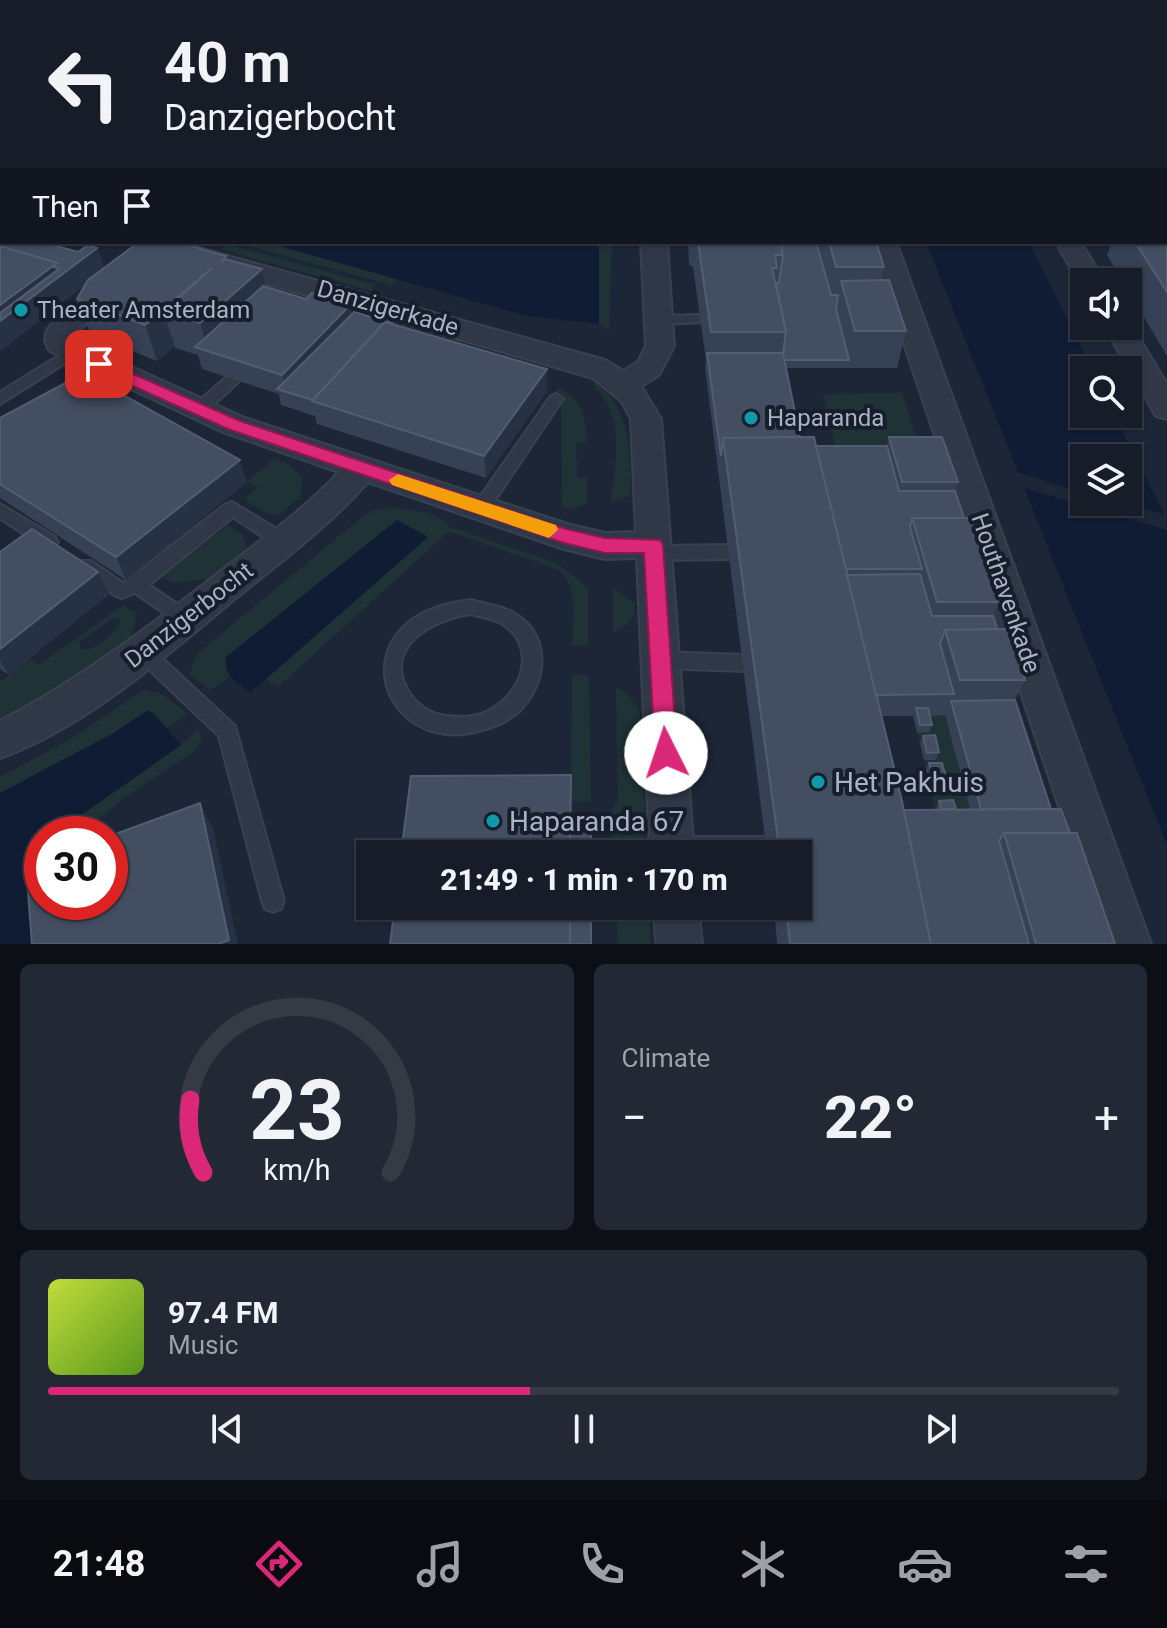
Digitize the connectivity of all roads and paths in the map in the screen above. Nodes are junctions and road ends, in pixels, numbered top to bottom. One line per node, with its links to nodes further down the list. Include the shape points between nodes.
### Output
1 (157, 244): 10 (street, via 60,332 60,345); 11 (street, Danzigerkade, via 411,304 595,367)
2 (654, 244): 7 (street)
3 (884, 244): 33 (street, Houthavenkade)
4 (1072, 248): 5 (street)
5 (1084, 268)
6 (702, 314): 7 (lane)
7 (659, 315): 11 (street, via 660,346 649,368)
8 (1126, 340): 15 (street)
9 (265, 348): 14 (lane)
10 (73, 352): 12 (lane); 14 (street)
11 (622, 384): 20 (street, via 646,419)
12 (0, 399)
13 (556, 399): 17 (lane)
14 (200, 409): 16 (street)
15 (1167, 409)
16 (362, 468): 17 (street); 19 (street, Danzigerbocht, via 334,501)
17 (481, 508): 20 (street, via 605,546)
18 (0, 510): 22 (lane, via 122,591)
19 (284, 542): 22 (lane, via 232,508); 23 (street, Danzigerbocht)
20 (653, 549): 21 (lane); 25 (street)
21 (730, 552)
22 (136, 585): 23 (lane)
23 (186, 619): 24 (street, Danzigerbocht)
24 (143, 652): 28 (street, Danzigerbocht, via 59,709); 30 (lane, via 228,732)
25 (660, 660): 26 (lane); 29 (street)
26 (744, 663)
27 (456, 726): 27 (lane, via 478,724 515,705 534,673 535,656 521,626 489,609 432,615 403,638 394,654 394,688 404,703 436,723)
28 (0, 741)
29 (671, 840)
30 (273, 901)
31 (677, 920): 32 (street)
32 (679, 944)
33 (1128, 944)

